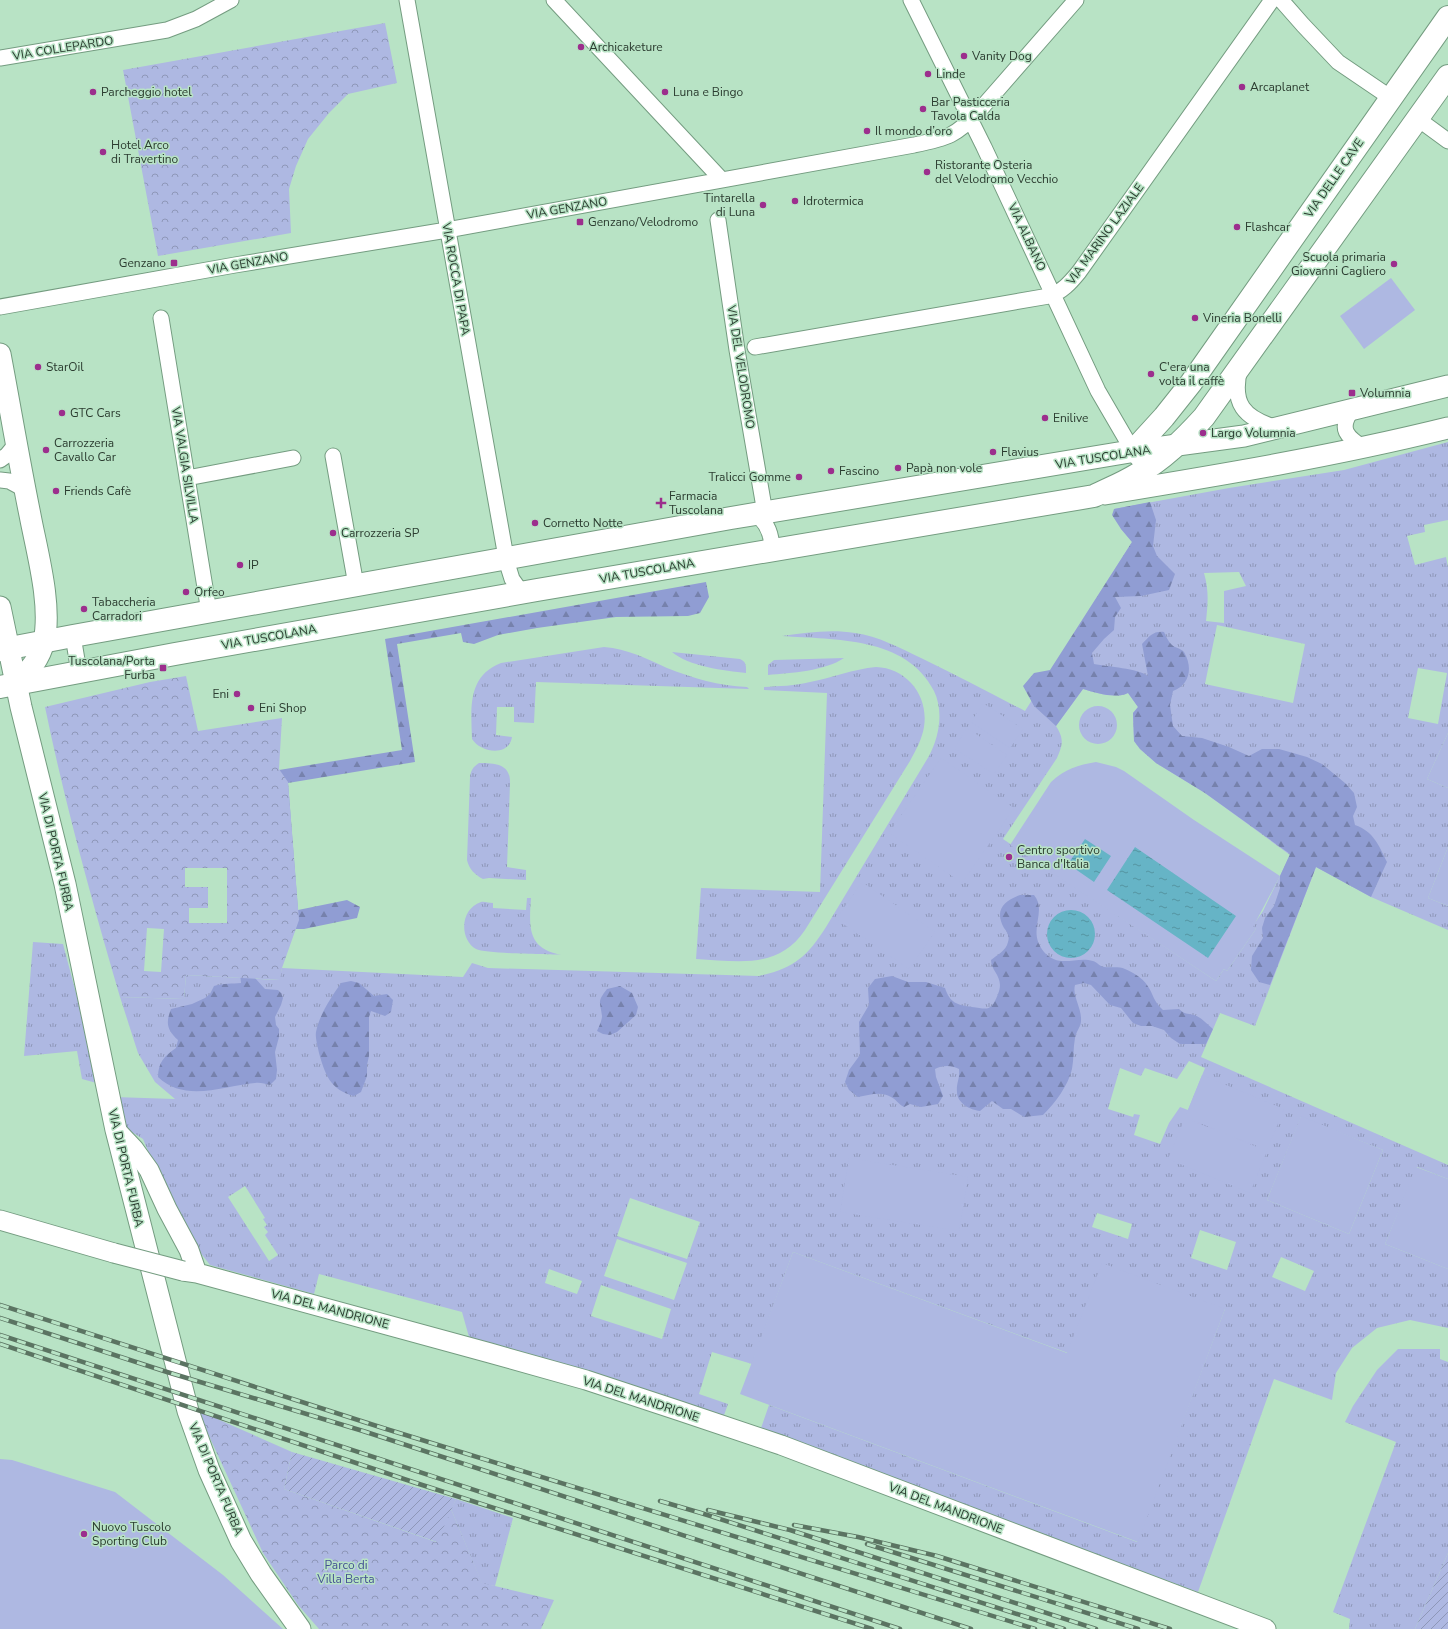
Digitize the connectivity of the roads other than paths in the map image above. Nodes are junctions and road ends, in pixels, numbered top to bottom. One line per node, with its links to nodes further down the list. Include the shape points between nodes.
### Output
1 (231, 0): 9 (street, VIA COLLEPARDO, via 183,26 127,38)
2 (407, 0): 17 (street, VIA ROCCA DI PAPA)
3 (554, 0): 15 (street)
4 (911, 0): 13 (street, VIA ALBANO)
5 (1076, 0): 13 (street, VIA GENZANO)
6 (1272, 0): 18 (street, VIA MARINO LAZIALE, via 1079,272 1064,289)
7 (1282, 0): 11 (street, via 1338,62)
8 (1448, 17): 11 (main road, VIA DELLE CAVE)
9 (0, 58)
10 (1448, 76): 12 (main road)
11 (1390, 98): 12 (main road); 31 (main road, VIA DELLE CAVE, via 1194,378 1164,418)
12 (1418, 119): 14 (street); 23 (main road)
13 (970, 120): 15 (street, VIA GENZANO, via 957,132 935,141); 18 (street, VIA ALBANO)
14 (1448, 141)
15 (722, 180): 17 (street, VIA GENZANO)
16 (718, 220): 40 (street, VIA DEL VELODROMO)
17 (447, 230): 19 (street, VIA GENZANO, via 220,267); 42 (street, VIA ROCCA DI PAPA)
18 (1054, 295): 21 (street, VIA MARINO LAZIALE); 31 (street, VIA ALBANO, via 1098,391)
19 (0, 307)
20 (161, 318): 36 (street, VIA VALGIA SILVILLA)
21 (755, 347)
22 (0, 354): 28 (main road)
23 (1240, 368): 26 (street, via 1238,395 1246,413 1256,421); 29 (main road, via 1212,407)
24 (1448, 386): 25 (main road, VIA TUSCOLANA)
25 (1352, 410): 26 (main road, VIA TUSCOLANA); 30 (street, via 1347,417 1345,430 1353,441)
26 (1278, 428): 29 (main road, VIA TUSCOLANA)
27 (1448, 428): 30 (main road, VIA TUSCOLANA)
28 (16, 444): 34 (street); 38 (main road)
29 (1176, 446): 31 (main road, VIA TUSCOLANA); 35 (main road)
30 (1364, 448): 39 (main road, VIA TUSCOLANA)
31 (1133, 451): 35 (street); 40 (main road, VIA TUSCOLANA)
32 (333, 456): 43 (street)
33 (293, 458): 36 (street)
34 (0, 460)
35 (1144, 470): 39 (main road)
36 (187, 478): 46 (street, VIA VALGIA SILVILLA)
37 (0, 480): 38 (street, via 10,481)
38 (24, 489): 48 (main road, via 43,589 46,623)
39 (1094, 496): 41 (main road, VIA TUSCOLANA)
40 (760, 514): 41 (street, via 769,532); 42 (main road, VIA TUSCOLANA)
41 (772, 551): 44 (main road, VIA TUSCOLANA)
42 (506, 559): 43 (main road, VIA TUSCOLANA); 44 (street, via 510,573)
43 (356, 585): 46 (main road, VIA TUSCOLANA)
44 (522, 593): 50 (main road, VIA TUSCOLANA)
45 (0, 607): 49 (main road, VIA DI PORTA FURBA)
46 (209, 612): 47 (main road, VIA TUSCOLANA)
47 (73, 636): 48 (main road, VIA TUSCOLANA); 50 (street)
48 (44, 641): 49 (main road, VIA TUSCOLANA); 51 (main road, via 36,661)
49 (4, 649): 51 (main road, VIA DI PORTA FURBA)
50 (79, 672): 51 (main road, VIA TUSCOLANA)
51 (8, 686): 52 (main road, VIA DI PORTA FURBA, via 65,884)
52 (116, 1130): 54 (street, via 150,1170 189,1250); 55 (main road, VIA DI PORTA FURBA, via 197,1440 241,1541)
53 (0, 1220): 54 (street, VIA DEL MANDRIONE, bridge)
54 (190, 1272): 56 (street, VIA DEL MANDRIONE, via 527,1363 680,1411 781,1445)
55 (300, 1629)
56 (1266, 1629)

